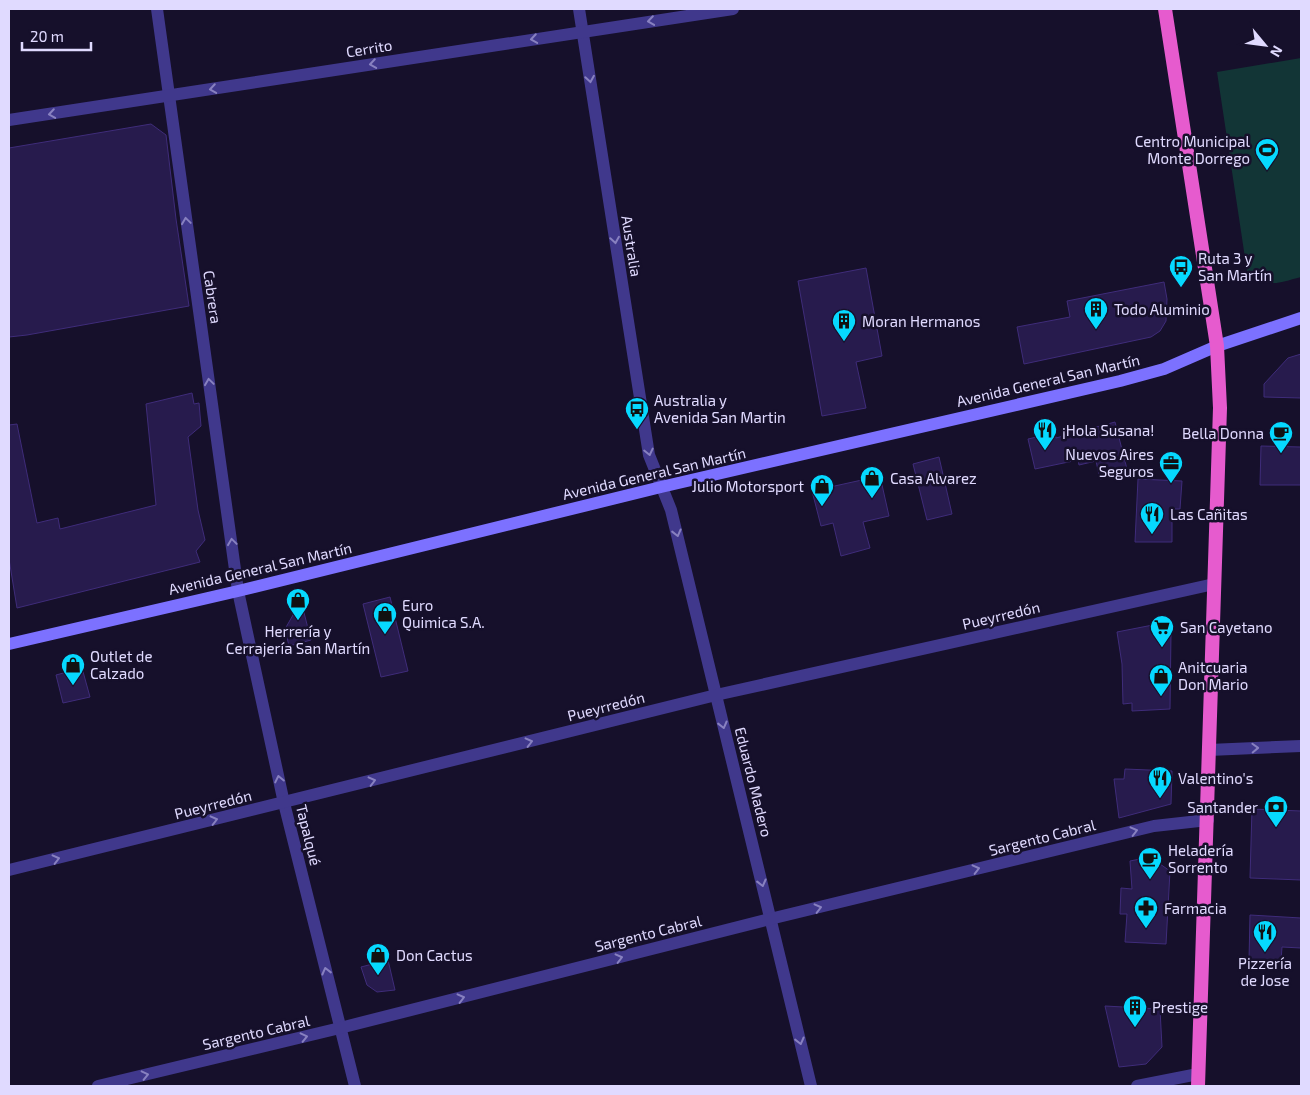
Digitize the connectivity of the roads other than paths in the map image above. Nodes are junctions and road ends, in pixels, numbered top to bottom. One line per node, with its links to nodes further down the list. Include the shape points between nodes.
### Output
1 (157, 9): 6 (street, Cabrera)
2 (579, 9): 5 (street, Australia)
3 (733, 9): 5 (street, Cerrito, one-way to 5)
4 (1165, 9): 9 (highway)
5 (582, 31): 6 (street, Cerrito, one-way to 6); 10 (street, Australia, one-way to 10, via 648,455)
6 (169, 96): 7 (street, Cerrito, one-way to 7); 12 (street, Cabrera, one-way to 6)
7 (9, 120)
8 (1301, 318): 9 (main road, Avenida General San Martín)
9 (1217, 346): 10 (main road, Avenida General San Martín, via 1164,369 1120,382); 11 (highway, via 1220,408)
10 (661, 487): 12 (main road, Avenida General San Martín); 14 (street, Eduardo Madero, one-way to 14, via 671,510)
11 (1214, 584): 14 (street, Pueyrredón); 16 (highway)
12 (238, 591): 13 (main road, Avenida General San Martín); 17 (street, Tapalqué, one-way to 12)
13 (9, 644)
14 (716, 695): 17 (street, Pueyrredón, one-way to 14); 20 (street, Eduardo Madero, one-way to 20)
15 (1301, 746): 16 (street, one-way to 15)
16 (1209, 750): 18 (highway)
17 (284, 803): 19 (street, Pueyrredón, one-way to 17); 21 (street, Tapalqué, one-way to 17)
18 (1208, 820): 20 (street, Sargento Cabral, one-way to 18, via 1154,826); 22 (highway)
19 (9, 870)
20 (770, 919): 21 (street, Sargento Cabral, one-way to 20); 25 (street, Eduardo Madero, one-way to 25)
21 (340, 1028): 23 (street, Sargento Cabral, one-way to 21); 24 (street, Tapalqué)
22 (1198, 1080): 26 (street)
23 (98, 1086)
24 (355, 1086)
25 (811, 1086)
26 (1137, 1086)

